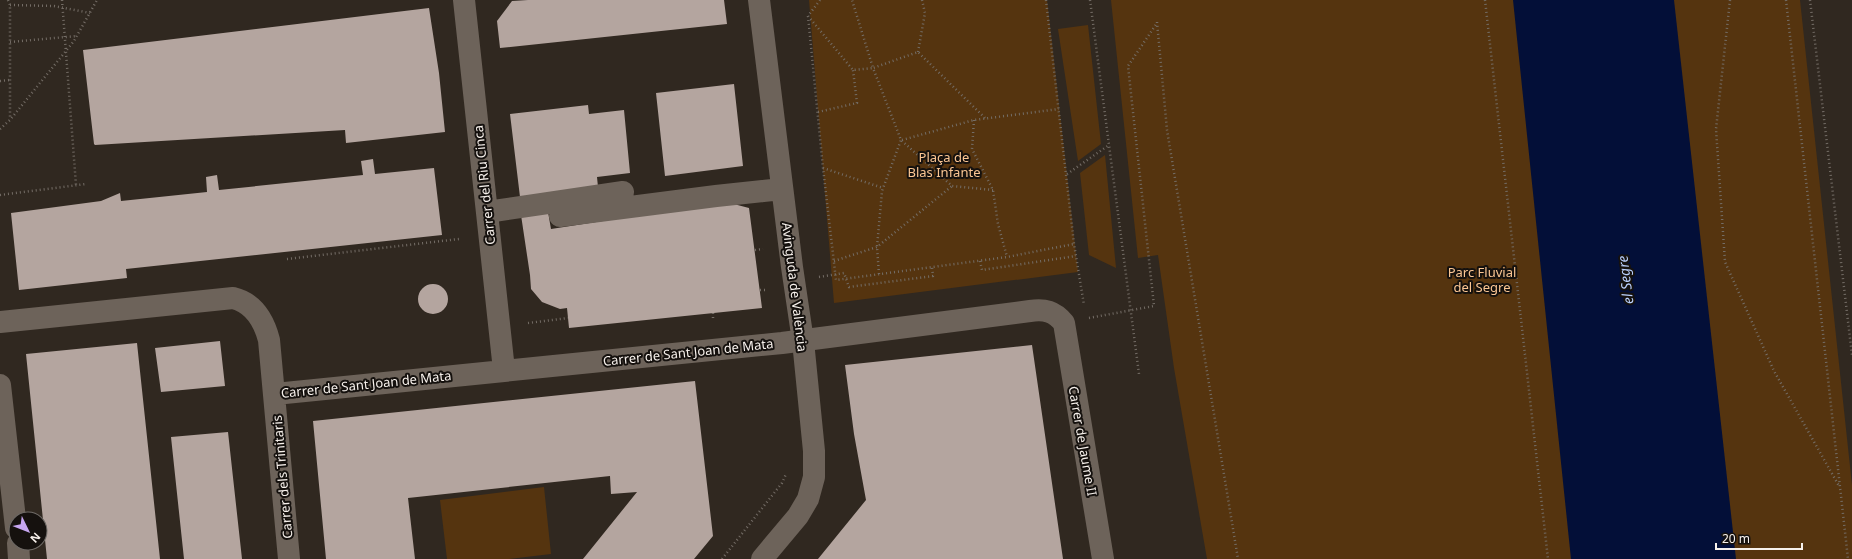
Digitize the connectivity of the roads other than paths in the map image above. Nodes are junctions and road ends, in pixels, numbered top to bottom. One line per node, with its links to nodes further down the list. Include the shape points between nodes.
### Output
1 (464, 0): 5 (street, Carrer del Riu Cinca)
2 (759, 0): 3 (street, Avinguda de València)
3 (782, 189): 6 (street); 8 (street, Avinguda de València)
4 (623, 192): 5 (street)
5 (487, 212): 9 (street, Carrer del Riu Cinca)
6 (560, 216)
7 (0, 322): 11 (street, Carrer de Sant Joan de Mata, via 233,298 240,300 255,312 267,331)
8 (803, 341): 9 (street, Carrer de Sant Joan de Mata); 14 (street, Avinguda de València, via 814,451 814,477 808,499 801,511); 15 (street, Carrer de Jaume II, via 1040,310 1057,314 1064,323)
9 (504, 370): 11 (street, Carrer de Sant Joan de Mata)
10 (0, 385): 12 (street)
11 (275, 394): 13 (street, Carrer dels Trinitaris)
12 (14, 511)
13 (289, 559)
14 (762, 559)
15 (1103, 559)

